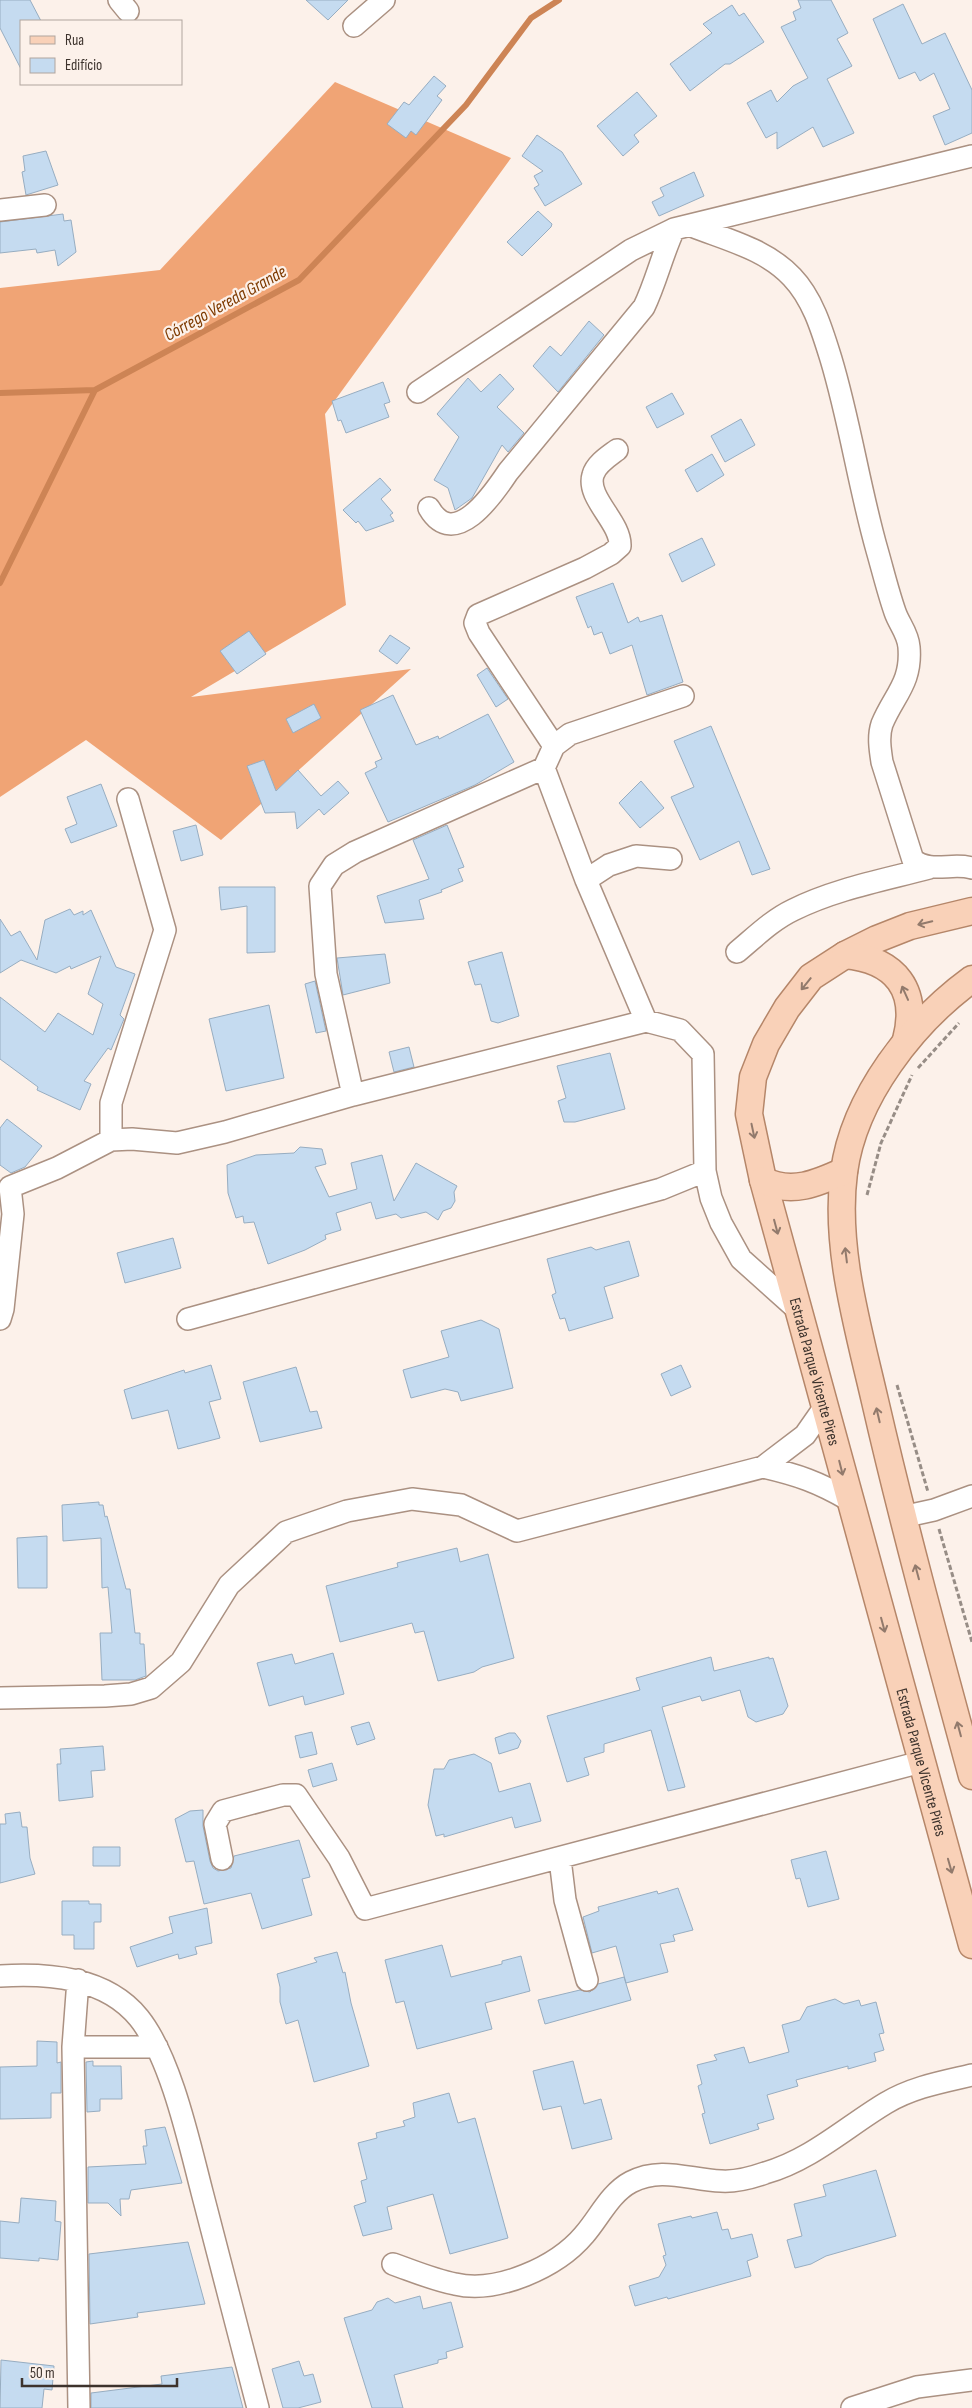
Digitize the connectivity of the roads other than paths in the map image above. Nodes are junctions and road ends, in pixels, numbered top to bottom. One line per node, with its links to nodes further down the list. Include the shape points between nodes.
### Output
1 (384, 0): 2 (street)
2 (354, 26)
3 (972, 156): 6 (street)
4 (45, 205): 5 (street)
5 (0, 210)
6 (683, 228): 7 (street, via 631,250); 9 (street, via 664,250 644,307 508,472 491,498 463,522 447,525 436,520); 15 (street, via 768,256 792,277 808,298 823,334 840,387 876,547 909,645 900,694 882,725 879,746 882,762 908,849 914,860)
7 (418, 392)
8 (618, 450): 11 (street, via 600,464 593,474 592,486 620,536 620,546 612,554 585,568 478,615 475,623)
9 (429, 508)
10 (683, 696): 11 (street, via 570,734)
11 (554, 746): 12 (street)
12 (544, 768): 17 (street); 24 (street, via 355,852 334,865 320,886 326,974)
13 (128, 799): 25 (street, via 165,930 111,1103)
14 (671, 859): 17 (street, via 636,856 609,864)
15 (929, 868): 16 (street, via 963,865); 19 (street, via 793,910)
16 (972, 868)
17 (586, 880): 22 (street)
18 (972, 911): 20 (main road, Estrada Parque Vicente Pires, one-way to 20, via 910,926)
19 (737, 952)
20 (845, 955): 23 (main road, one-way to 20, via 911,1020 908,999 900,980 884,966 866,957); 28 (main road, Estrada Parque Vicente Pires, one-way to 28, via 811,977 787,1008 766,1044 753,1077 749,1114)
21 (972, 979): 23 (main road, via 951,994)
22 (646, 1021): 24 (street); 26 (street, via 680,1030 703,1054)
23 (906, 1040): 27 (main road, via 864,1107)
24 (353, 1095): 25 (street, via 177,1143)
25 (111, 1140): 29 (street, via 57,1168)
26 (705, 1171): 30 (street, via 714,1206 741,1259); 32 (street, via 661,1189)
27 (844, 1171): 28 (main road, via 817,1184 795,1188); 37 (main road, one-way to 27, via 849,1281 842,1222)
28 (763, 1180): 30 (main road, Estrada Parque Vicente Pires, one-way to 30)
29 (5, 1186): 31 (street, via 14,1214)
30 (799, 1311): 33 (main road, Estrada Parque Vicente Pires)
31 (0, 1318)
32 (188, 1319)
33 (826, 1405): 34 (street, via 805,1435); 36 (main road, Estrada Parque Vicente Pires, one-way to 36)
34 (763, 1467): 36 (street, via 817,1482); 38 (street, via 517,1531 461,1506 412,1499 347,1511 286,1532 228,1585 181,1662 151,1688 105,1696)
35 (972, 1496): 37 (street)
36 (849, 1500): 39 (main road, Estrada Parque Vicente Pires, one-way to 39)
37 (902, 1518): 40 (main road, one-way to 37)
38 (0, 1698)
39 (921, 1762): 42 (street); 43 (main road, Estrada Parque Vicente Pires, one-way to 43)
40 (972, 1776)
41 (222, 1859): 42 (street, via 215,1824 223,1811 283,1795 296,1795 339,1858 365,1909)
42 (560, 1859): 46 (street, via 565,1900)
43 (972, 1946)
44 (0, 1976): 45 (street, via 32,1974)
45 (78, 1980): 47 (street); 48 (street, via 113,1996 139,2018)
46 (587, 1980)
47 (73, 2047): 48 (street); 52 (street)
48 (157, 2047): 53 (street, via 184,2125)
49 (972, 2075): 50 (street, via 917,2088 886,2103 835,2139 782,2169 747,2179 721,2181 671,2174 651,2175 631,2182 614,2196 572,2249 552,2263 505,2282 456,2285)
50 (393, 2264)
51 (972, 2380): 54 (street, via 918,2387)
52 (80, 2408)
53 (258, 2408)
54 (852, 2408)

